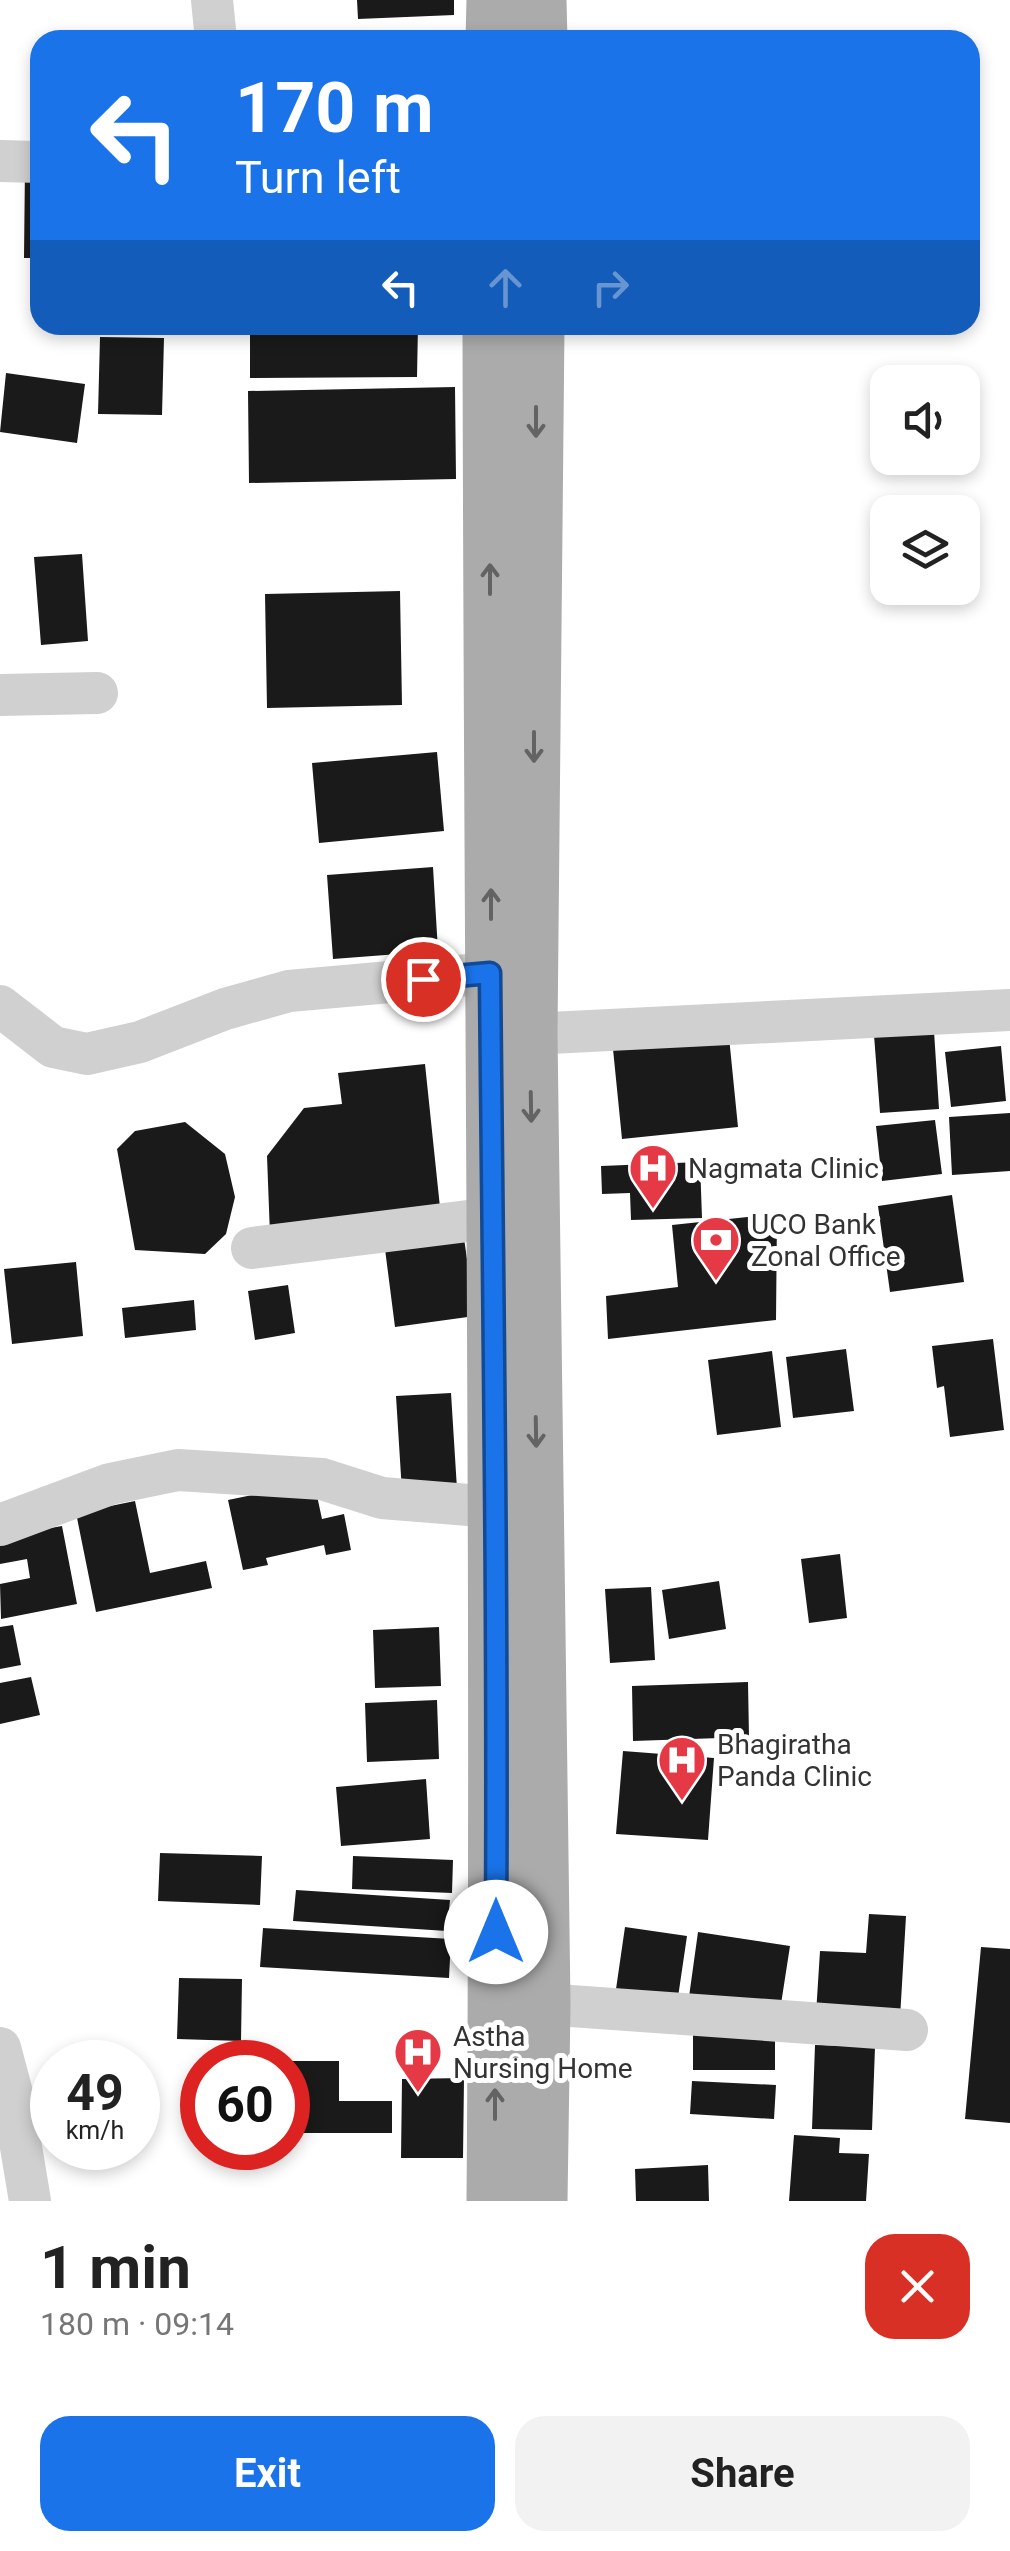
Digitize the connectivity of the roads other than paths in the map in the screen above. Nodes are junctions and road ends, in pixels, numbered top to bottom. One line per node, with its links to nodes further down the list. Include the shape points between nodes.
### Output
1 (212, 0): 4 (street)
2 (494, 0): 5 (main road)
3 (539, 0): 6 (main road)
4 (215, 30)
5 (493, 30)
6 (540, 30)
7 (0, 161): 8 (street)
8 (30, 162)
9 (490, 335): 13 (main road, one-way to 9)
10 (537, 335): 16 (main road, one-way to 16)
11 (97, 693): 12 (street)
12 (0, 695)
13 (490, 973): 14 (street, via 289,991 87,1054 53,1047); 17 (main road)
14 (0, 1006)
15 (1010, 1010): 16 (street)
16 (530, 1034): 21 (main road, one-way to 21)
17 (492, 1218): 18 (street); 19 (main road)
18 (252, 1248)
19 (493, 1508): 20 (street, via 382,1498 322,1479 178,1470 110,1484); 25 (main road, one-way to 19)
20 (0, 1525)
21 (542, 2004): 22 (street); 26 (main road)
22 (907, 2030)
23 (0, 2048): 24 (street)
24 (30, 2201)
25 (494, 2201)
26 (540, 2201)

